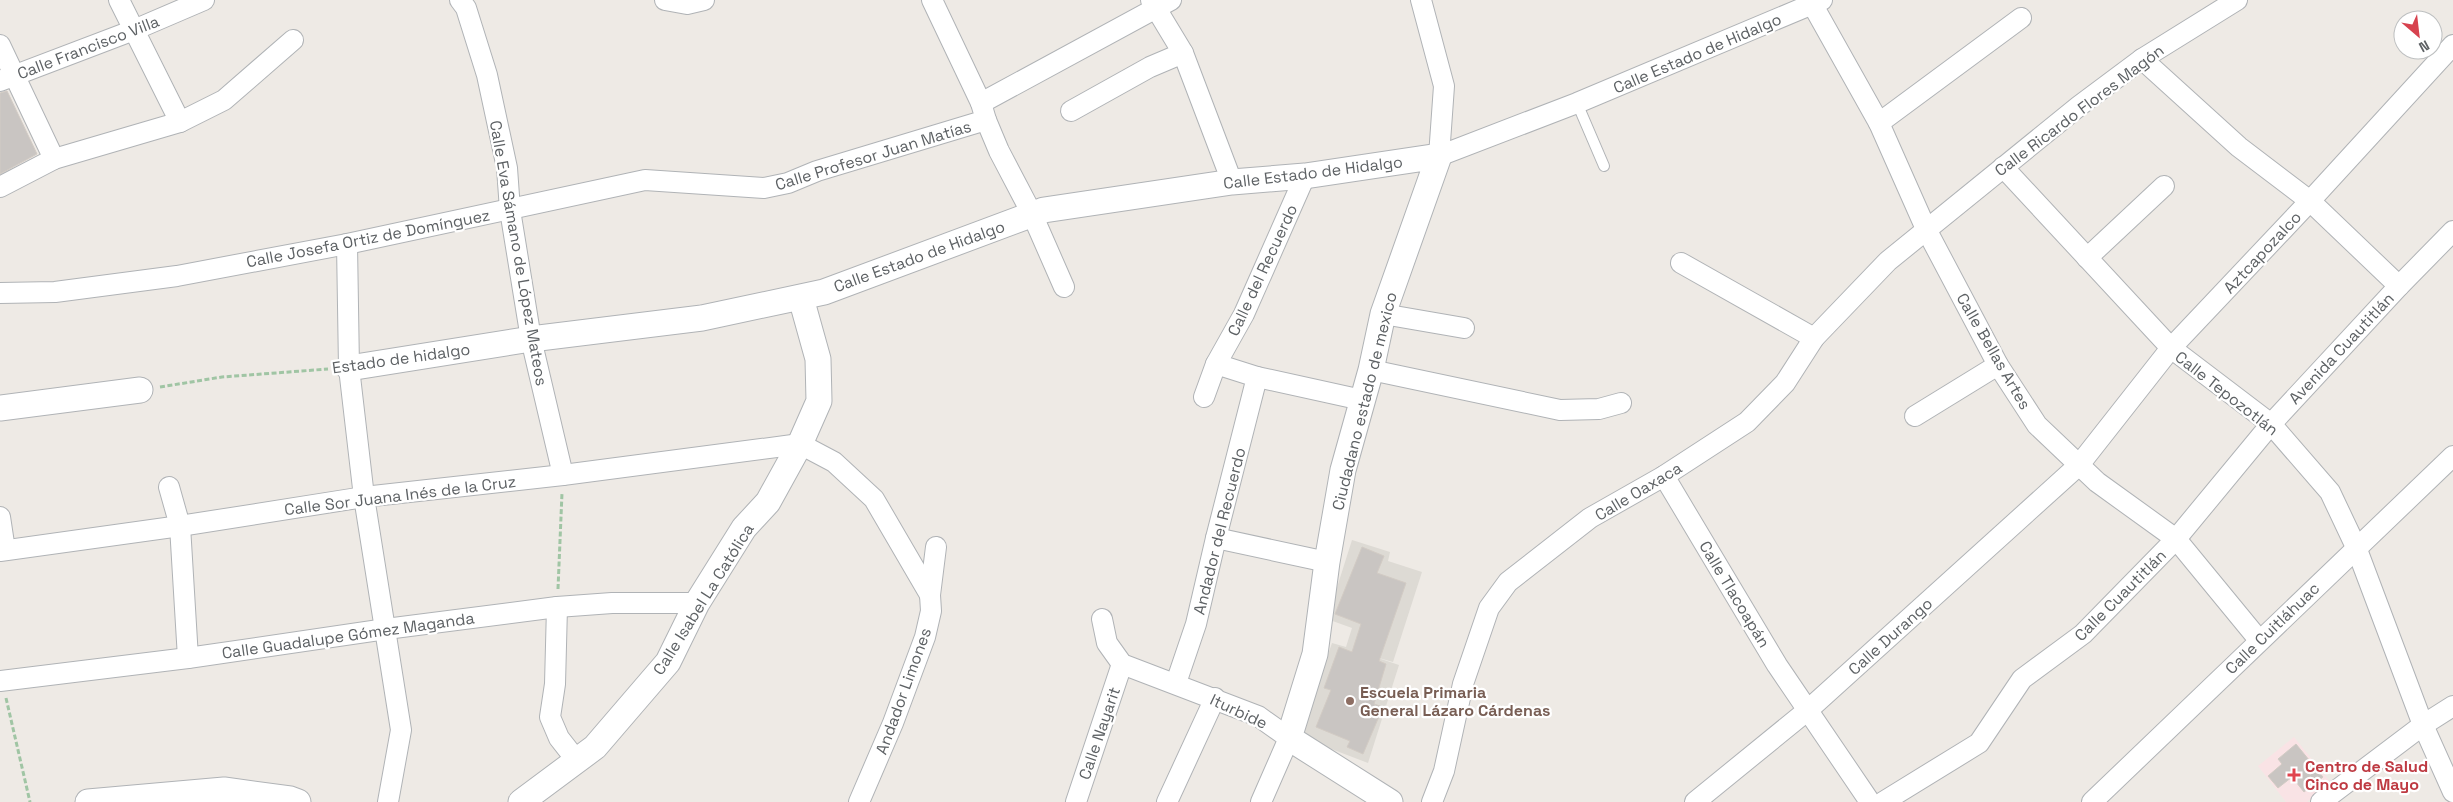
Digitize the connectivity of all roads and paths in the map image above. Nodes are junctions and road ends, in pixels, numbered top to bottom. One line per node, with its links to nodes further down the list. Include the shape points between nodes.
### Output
1 (119, 0): 12 (street)
2 (204, 0): 12 (street, Calle Francisco Villa)
3 (665, 0): 4 (street, via 687,4)
4 (704, 0)
5 (932, 0): 21 (street)
6 (1421, 0): 24 (street, Ciudadano estado de mexico, via 1444,86)
7 (2237, 0): 17 (street, Calle Ricardo Flores Magón)
8 (1815, 2): 19 (street, Calle Estado de Hidalgo); 23 (street, Calle Bellas Artes)
9 (1159, 3): 16 (street); 21 (street, Calle Profesor Juan Matías)
10 (463, 4): 34 (street, Calle Eva Sámano de López Mateos, via 489,85 506,168)
11 (2021, 18): 23 (street)
12 (134, 30): 18 (street, Calle Francisco Villa); 22 (street)
13 (293, 40): 22 (street, via 224,100)
14 (0, 45): 18 (street)
15 (2453, 45): 33 (street, Aztcapozalco)
16 (1183, 54): 20 (street, via 1150,66); 29 (street)
17 (2142, 59): 27 (street, Calle Ricardo Flores Magón); 33 (street, via 2239,147)
18 (8, 78): 25 (street)
19 (1577, 103): 24 (street, Calle Estado de Hidalgo); 26 (lane)
20 (1071, 111)
21 (984, 112): 30 (street, Calle Profesor Juan Matías, via 788,183 764,188); 35 (street, via 999,151)
22 (180, 122): 25 (street)
23 (1879, 123): 36 (street, Calle Bellas Artes)
24 (1439, 156): 28 (street, Calle Estado de Hidalgo); 45 (street, Ciudadano estado de mexico)
25 (54, 159): 32 (street)
26 (1604, 166)
27 (2003, 167): 36 (street, Calle Ricardo Flores Magón); 39 (street, Calle Tepozotlán)
28 (1305, 176): 29 (street, Calle Estado de Hidalgo); 50 (street, Calle del Recuerdo, via 1244,314)
29 (1232, 182): 35 (street, Calle Estado de Hidalgo)
30 (735, 186): 34 (street, Calle Josefa Ortiz de Domínguez, via 645,180)
31 (2164, 186): 39 (street)
32 (0, 187)
33 (2310, 201): 41 (street); 49 (street, Aztcapozalco)
34 (510, 210): 38 (street, Calle Josefa Ortiz de Domínguez); 48 (street, Calle Eva Sámano de López Mateos)
35 (1032, 214): 42 (street); 44 (street, Calle Estado de Hidalgo)
36 (1926, 229): 47 (street, Calle Oaxaca, via 1888,261); 51 (street, Calle Bellas Artes)
37 (2453, 231): 41 (street, Avenida Cuautitlán)
38 (347, 244): 43 (street, Calle Josefa Ortiz de Domínguez, via 177,276 55,292); 52 (street)
39 (2087, 258): 49 (street, Calle Tepozotlán)
40 (1681, 264): 47 (street)
41 (2399, 286): 61 (street, Avenida Cuautitlán)
42 (1064, 287)
43 (0, 293)
44 (801, 298): 48 (street, Estado de hidalgo, via 702,318); 62 (street, Calle Isabel La Católica, via 818,359 819,401)
45 (1383, 314): 46 (street); 53 (street, Ciudadano estado de mexico)
46 (1464, 328)
47 (1814, 338): 66 (street, Calle Oaxaca, via 1785,383 1747,422)
48 (531, 339): 52 (street, Estado de hidalgo); 65 (street, Calle Eva Sámano de López Mateos)
49 (2171, 348): 61 (street, Calle Tepozotlán); 64 (street, Aztcapozalco)
50 (1216, 364): 54 (street); 56 (street, Calle del Recuerdo)
51 (1998, 365): 60 (street); 64 (street, Calle Bellas Artes, via 2037,425)
52 (349, 368): 55 (path, Estado de hidalgo, via 222,377); 68 (street)
53 (1371, 370): 57 (street, Ciudadano estado de mexico); 58 (street, via 1560,410 1599,409)
54 (1257, 377): 57 (street); 71 (street, Andador del Recuerdo)
55 (140, 390): 59 (street)
56 (1204, 397)
57 (1362, 400): 76 (street, Ciudadano estado de mexico, via 1343,470)
58 (1621, 403)
59 (0, 408)
60 (1915, 416)
61 (2271, 424): 72 (street, Avenida Cuautitlán); 74 (street, Calle Tepozotlán, via 2330,492)
62 (800, 444): 65 (street, Calle Sor Juana Inés de la Cruz); 77 (street, via 834,462 874,499); 78 (street, Calle Isabel La Católica, via 768,502 744,528)
63 (2453, 456): 74 (street, Calle Cuitláhuac)
64 (2079, 464): 72 (street, Calle Bellas Artes, via 2097,482); 89 (street, Calle Durango)
65 (563, 475): 68 (street, Calle Sor Juana Inés de la Cruz); 79 (path)
66 (1664, 476): 89 (street, Calle Tlacoapán, via 1776,665); 104 (street, Calle Oaxaca, via 1590,518 1508,582 1489,608 1463,684 1444,771)
67 (169, 487): 70 (street)
68 (364, 496): 70 (street, Calle Sor Juana Inés de la Cruz); 81 (street)
69 (0, 517): 75 (street)
70 (180, 526): 75 (street, Calle Sor Juana Inés de la Cruz); 83 (street)
71 (1216, 538): 76 (street); 86 (street, Andador del Recuerdo, via 1196,624)
72 (2176, 539): 82 (street, Calle Bellas Artes); 107 (street, Calle Cuautitlán, via 2083,634 2022,679 1979,743)
73 (936, 547): 77 (street, Andador Limones)
74 (2356, 547): 82 (street, Calle Cuitláhuac); 90 (street, Calle Tepozotlán)
75 (3, 551)
76 (1327, 562): 91 (street, Ciudadano estado de mexico, via 1315,654)
77 (930, 596): 99 (street, Andador Limones, via 931,611 925,637)
78 (698, 603): 79 (street, Calle Guadalupe Gómez Maganda); 92 (street, Calle Isabel La Católica, via 668,662 595,747)
79 (557, 607): 81 (street, Calle Guadalupe Gómez Maganda); 92 (street, via 555,684 550,717 559,738)
80 (1102, 618): 84 (street, via 1107,643)
81 (386, 628): 83 (street, Calle Guadalupe Gómez Maganda); 97 (street, via 401,730)
82 (2259, 640): 108 (street, Calle Cuitláhuac)
83 (188, 658): 85 (street, Calle Guadalupe Gómez Maganda)
84 (1122, 664): 86 (street, Iturbide); 100 (street, Calle Nayarit)
85 (1, 680): 94 (path)
86 (1176, 684): 87 (street, Iturbide)
87 (1215, 698): 91 (street, Iturbide, via 1258,716); 101 (street)
88 (2453, 706): 90 (street)
89 (1808, 710): 105 (street, Calle Durango); 106 (street, Calle Tlacoapán)
90 (2422, 725): 93 (street, Calle Tepozotlán); 109 (street)
91 (1289, 738): 102 (street, Ciudadano estado de mexico); 103 (street, Iturbide)
92 (577, 761): 98 (street, Calle Isabel La Católica)
93 (2453, 792)
94 (30, 802)
95 (88, 802): 96 (street, via 224,790)
96 (298, 802)
97 (388, 802)
98 (521, 802)
99 (859, 802)
100 (1076, 802)
101 (1168, 802)
102 (1261, 802)
103 (1390, 802)
104 (1432, 802)
105 (1695, 802)
106 (1870, 802)
107 (1883, 802)
108 (2092, 802)
109 (2322, 802)

